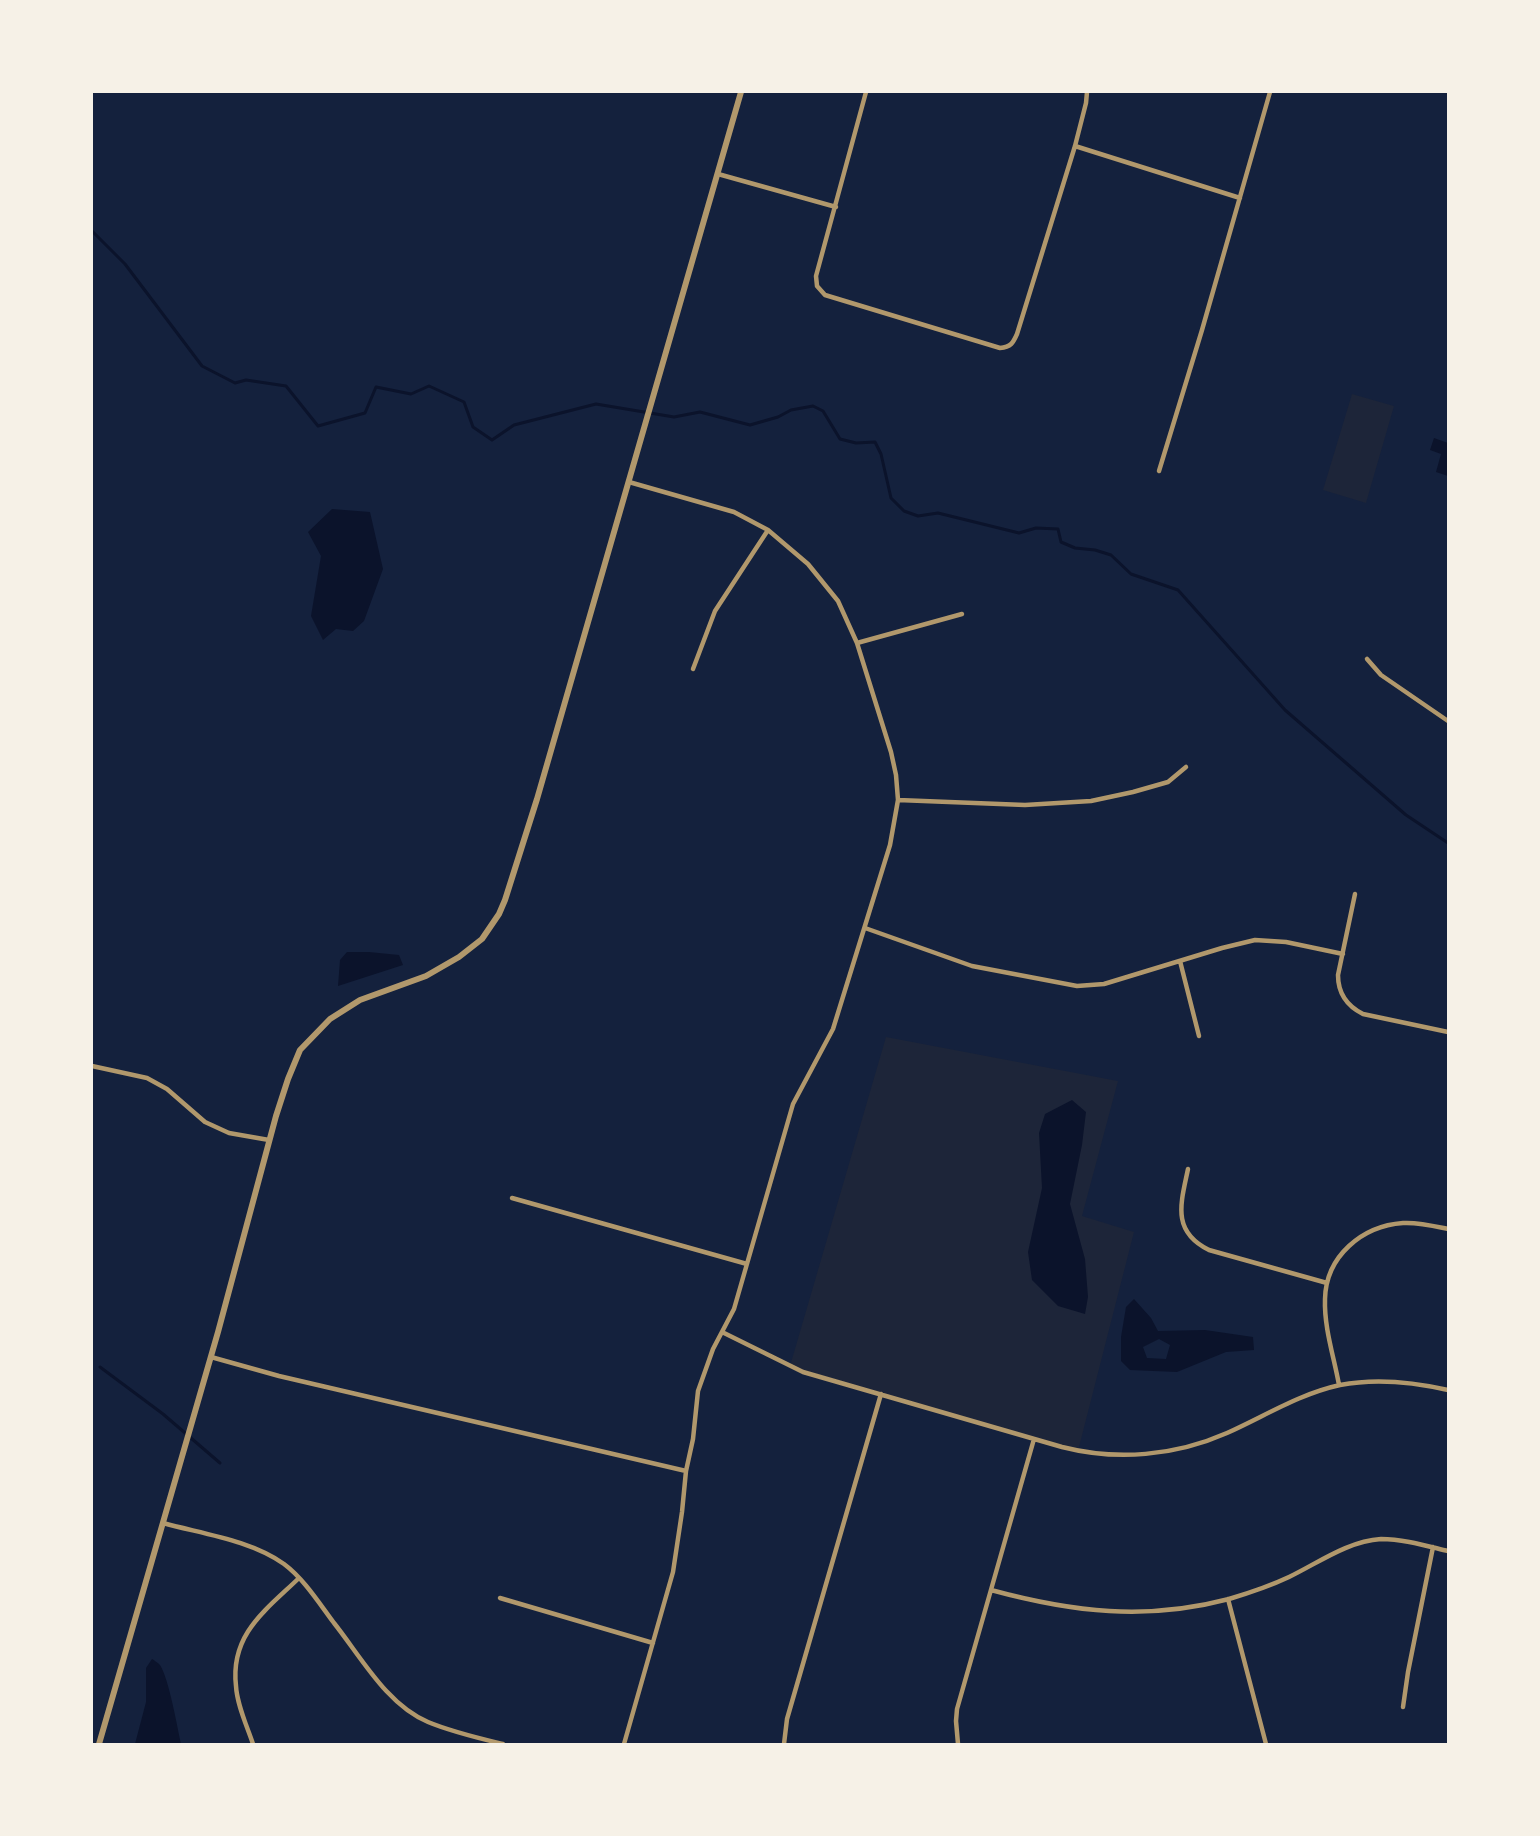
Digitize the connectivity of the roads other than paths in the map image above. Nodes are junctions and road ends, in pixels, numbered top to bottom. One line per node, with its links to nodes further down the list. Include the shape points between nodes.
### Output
1 (741, 92): 6 (street)
2 (866, 92): 8 (street)
3 (1087, 92): 5 (street)
4 (1270, 92): 7 (street)
5 (1075, 146): 7 (street); 8 (street, via 1017,334 1009,347 1000,348 825,295 816,276)
6 (718, 174): 8 (street); 10 (street)
7 (1240, 198): 9 (street)
8 (836, 207)
9 (1159, 471)
10 (629, 482): 11 (street, via 734,512); 26 (street, via 537,799 499,914 482,939 455,960 416,981 360,1000 330,1019 300,1050)
11 (768, 530): 13 (street, via 808,564 838,601); 15 (street, via 715,611)
12 (962, 614): 13 (street)
13 (857, 644): 18 (street, via 891,752)
14 (1367, 659): 16 (street, via 1381,675)
15 (693, 669)
16 (1449, 721)
17 (1186, 767): 18 (street, via 1168,782 1091,801 1025,805)
18 (898, 800): 20 (street, via 890,845)
19 (1355, 894): 21 (street)
20 (865, 928): 22 (street, via 972,966 1067,985 1104,984); 30 (street, via 833,1029 793,1104)
21 (1343, 954): 22 (street, via 1255,940); 23 (street, via 1338,975 1340,991 1355,1010 1371,1017)
22 (1180, 961): 24 (street)
23 (1449, 1032)
24 (1199, 1036)
25 (92, 1066): 26 (street, via 147,1078 167,1089 205,1122 229,1133)
26 (269, 1140): 33 (street)
27 (1188, 1169): 31 (street, via 1180,1207 1187,1233 1193,1240 1209,1250)
28 (512, 1198): 30 (street)
29 (1449, 1229): 31 (street, via 1405,1222 1374,1228 1345,1249)
30 (747, 1264): 32 (street, via 734,1309)
31 (1327, 1283): 34 (street, via 1325,1312)
32 (722, 1332): 36 (street, via 803,1372); 38 (street, via 698,1391)
33 (211, 1357): 38 (street); 39 (street)
34 (1339, 1385): 35 (street, via 1400,1382); 37 (street, via 1302,1396 1209,1440 1166,1452 1095,1454)
35 (1449, 1390)
36 (881, 1395): 37 (street); 54 (street, via 787,1719)
37 (1034, 1439): 43 (street)
38 (686, 1471): 46 (street, via 673,1572)
39 (163, 1523): 42 (street, via 267,1553); 49 (street)
40 (1433, 1548): 41 (street); 45 (street, via 1393,1540 1368,1541 1287,1578); 47 (street)
41 (1449, 1551)
42 (299, 1578): 48 (street, via 384,1688 404,1707 427,1722); 50 (street, via 246,1632 238,1651 236,1688)
43 (991, 1590): 45 (street, via 1064,1608 1118,1612); 55 (street, via 957,1708)
44 (500, 1598): 46 (street)
45 (1228, 1599): 56 (street)
46 (653, 1642): 53 (street)
47 (1403, 1707)
48 (478, 1738): 51 (street); 52 (street)
49 (99, 1744)
50 (253, 1744)
51 (476, 1744)
52 (503, 1744)
53 (624, 1744)
54 (784, 1744)
55 (958, 1744)
56 (1266, 1744)

